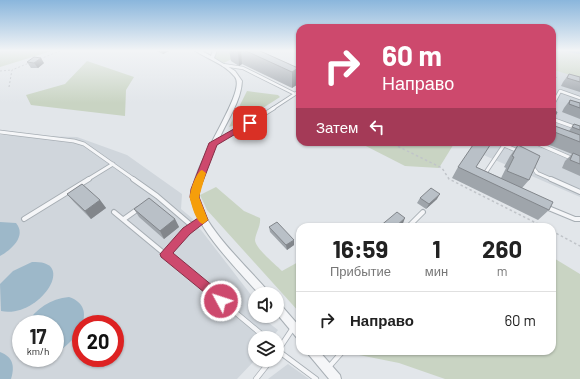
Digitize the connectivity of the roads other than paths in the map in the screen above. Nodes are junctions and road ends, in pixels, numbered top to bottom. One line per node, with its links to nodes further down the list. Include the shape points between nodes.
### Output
1 (227, 68): 9 (street, via 236,74 241,83)
2 (241, 68): 3 (lane)
3 (295, 94): 9 (lane, via 239,130)
4 (556, 98): 5 (lane, via 560,91)
5 (580, 98)
6 (556, 119): 7 (lane)
7 (580, 128)
8 (0, 132): 16 (lane, via 74,141 94,150)
9 (213, 143): 28 (street, via 196,189 195,197)
10 (503, 146): 17 (lane)
11 (506, 146): 13 (lane)
12 (543, 146): 14 (lane)
13 (522, 153)
14 (580, 162)
15 (530, 163): 18 (lane, via 537,174)
16 (113, 164): 19 (lane); 25 (lane)
17 (482, 179)
18 (580, 192)
19 (157, 196): 20 (lane); 30 (lane)
20 (151, 200)
21 (539, 204): 27 (lane, via 575,220)
22 (140, 208): 26 (lane)
23 (114, 212): 26 (lane)
24 (422, 212): 29 (lane)
25 (24, 219)
26 (124, 219): 31 (lane)
27 (580, 219)
28 (203, 220): 30 (lane); 32 (street)
29 (412, 223)
30 (194, 225): 31 (lane)
31 (165, 254): 36 (lane)
32 (259, 287)
33 (284, 316): 34 (street)
34 (293, 327): 35 (street); 37 (lane)
35 (296, 330)
36 (258, 331)
37 (284, 340)
38 (316, 355): 42 (street)
39 (340, 355): 42 (lane)
40 (284, 356): 44 (lane)
41 (265, 367): 43 (lane)
42 (328, 369): 45 (street)
43 (256, 379)
44 (316, 379)
45 (336, 379)

